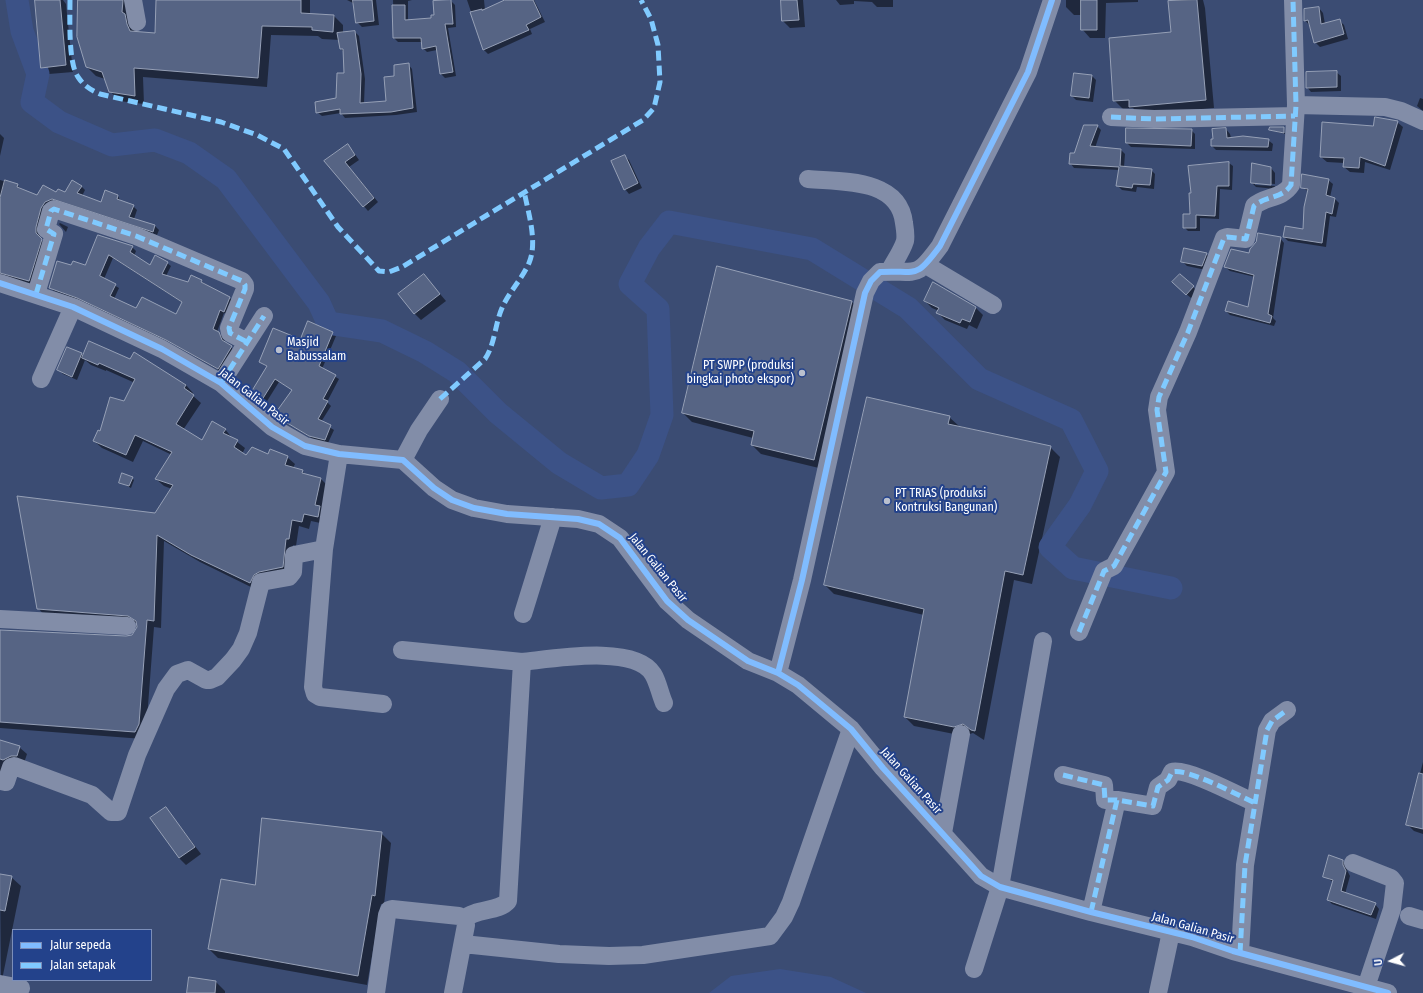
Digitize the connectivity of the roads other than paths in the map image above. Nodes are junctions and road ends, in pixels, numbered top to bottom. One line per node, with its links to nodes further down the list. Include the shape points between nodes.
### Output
1 (133, 0): 4 (street)
2 (1052, 0): 9 (street, via 1028,72 944,239)
3 (1293, 0): 5 (street)
4 (137, 22)
5 (1296, 110): 6 (street, via 1154,119); 7 (street, via 1385,108 1401,111); 27 (street, via 1291,185 1282,194 1254,206 1246,239 1224,238 1188,332 1159,397 1157,410 1166,472 1114,566 1102,574)
6 (1111, 117)
7 (1423, 121)
8 (808, 179): 10 (street, via 864,183 889,194 899,205 904,218 905,242)
9 (926, 265): 10 (street, via 908,273); 13 (street)
10 (890, 272): 31 (street, via 880,272 868,287 802,580)
11 (0, 283): 12 (street, Jalan Galian Pasir)
12 (36, 294): 14 (street, Jalan Galian Pasir); 16 (street, via 54,234 46,229 51,211 54,209 136,236 242,281 245,289 229,328 230,333)
13 (993, 305)
14 (72, 307): 17 (street); 18 (street, Jalan Galian Pasir, via 162,349)
15 (264, 316): 16 (street)
16 (247, 342): 18 (street)
17 (41, 379)
18 (221, 382): 20 (street, Jalan Galian Pasir, via 272,427 305,446)
19 (440, 399): 21 (street)
20 (339, 454): 21 (street, Jalan Galian Pasir); 23 (street)
21 (403, 460): 22 (street, Jalan Galian Pasir, via 434,488 452,500 474,508 507,514)
22 (553, 517): 24 (street); 31 (street, Jalan Galian Pasir, via 599,524 620,538 667,600 688,620 748,661)
23 (324, 549): 33 (street, via 315,694 320,697); 38 (street, via 294,555 293,572 289,577 261,582 243,644 233,660 217,677 206,680 188,670 177,674 166,689 137,755 118,812 111,812 92,795 14,766 11,767 6,782)
24 (524, 614)
25 (0, 619): 26 (street)
26 (127, 626)
27 (1079, 632)
28 (1043, 641): 43 (street)
29 (402, 650): 30 (street)
30 (522, 662): 32 (street, via 599,654 634,660 652,673); 45 (street, via 508,901 503,906 471,914)
31 (778, 673): 35 (street, Jalan Galian Pasir, via 798,685)
32 (664, 703)
33 (383, 704)
34 (1287, 710): 40 (street, via 1272,721 1267,730)
35 (851, 729): 41 (street, Jalan Galian Pasir); 47 (street, via 791,902 770,936 643,955 609,956 559,954)
36 (961, 734): 41 (street)
37 (1063, 775): 39 (street, via 1104,785 1105,800)
38 (0, 781)
39 (1117, 800): 40 (street, via 1153,806 1158,787 1176,770 1198,777); 44 (street)
40 (1255, 803): 48 (street, via 1245,865)
41 (943, 833): 43 (street, Jalan Galian Pasir, via 981,876)
42 (1353, 863): 51 (street, via 1391,878 1395,883 1392,909)
43 (1000, 887): 44 (street, Jalan Galian Pasir); 49 (street)
44 (1091, 912): 46 (street, Jalan Galian Pasir)
45 (464, 919): 47 (street, via 466,925); 53 (street, via 459,916 389,910)
46 (1171, 932): 48 (street, Jalan Galian Pasir); 55 (street)
47 (463, 944): 54 (street)
48 (1240, 953): 51 (street, Jalan Galian Pasir)
49 (974, 969)
50 (0, 984): 52 (street)
51 (1366, 987): 56 (street, Jalan Galian Pasir)
52 (21, 988)
53 (376, 993)
54 (453, 993)
55 (1158, 993)
56 (1388, 993)

